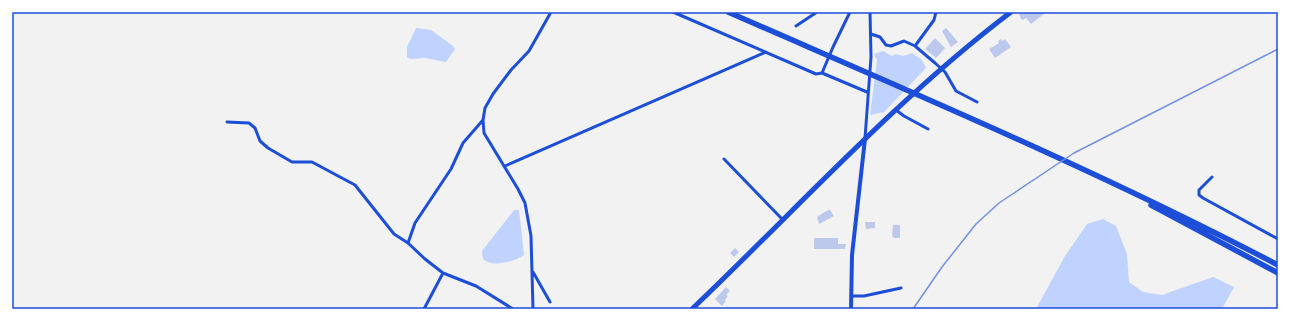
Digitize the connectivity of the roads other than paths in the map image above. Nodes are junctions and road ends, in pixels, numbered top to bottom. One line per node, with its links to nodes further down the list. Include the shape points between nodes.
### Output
1 (551, 12): 19 (street, via 529,51 493,94 485,108)
2 (673, 12): 13 (street)
3 (728, 12): 25 (highway)
4 (817, 12): 10 (street)
5 (850, 12): 15 (street)
6 (870, 12): 11 (street)
7 (936, 12): 12 (street, via 934,20)
8 (1011, 12): 9 (highway)
9 (1005, 14): 14 (highway)
10 (796, 26)
11 (871, 34): 12 (street, via 880,37 886,45 892,46 904,41); 16 (street)
12 (916, 46): 14 (street)
13 (766, 52): 15 (street, via 816,74); 24 (street)
14 (941, 69): 17 (street, via 956,91); 18 (highway)
15 (822, 73): 16 (street)
16 (867, 92): 22 (street)
17 (977, 102)
18 (896, 110): 21 (street); 22 (highway)
19 (483, 120): 24 (street, via 484,133); 29 (street, via 463,144 416,223)
20 (228, 122): 29 (street, via 249,123 255,128 260,141 292,162 312,162 355,185 394,234)
21 (928, 129)
22 (865, 138): 27 (highway); 35 (street, via 852,255)
23 (724, 159): 27 (street)
24 (505, 166): 31 (street, via 525,203 531,236)
25 (1076, 166): 30 (highway); 32 (highway)
26 (1212, 178): 28 (street, via 1199,190 1199,195)
27 (783, 220): 40 (highway)
28 (1278, 239)
29 (408, 243): 33 (street)
30 (1278, 265)
31 (532, 271): 36 (street); 39 (street)
32 (1278, 273)
33 (443, 274): 37 (street); 38 (street, via 476,286)
34 (901, 288): 35 (street)
35 (852, 296): 41 (street)
36 (550, 302)
37 (424, 309)
38 (513, 309)
39 (533, 309)
40 (692, 309)
41 (851, 309)

